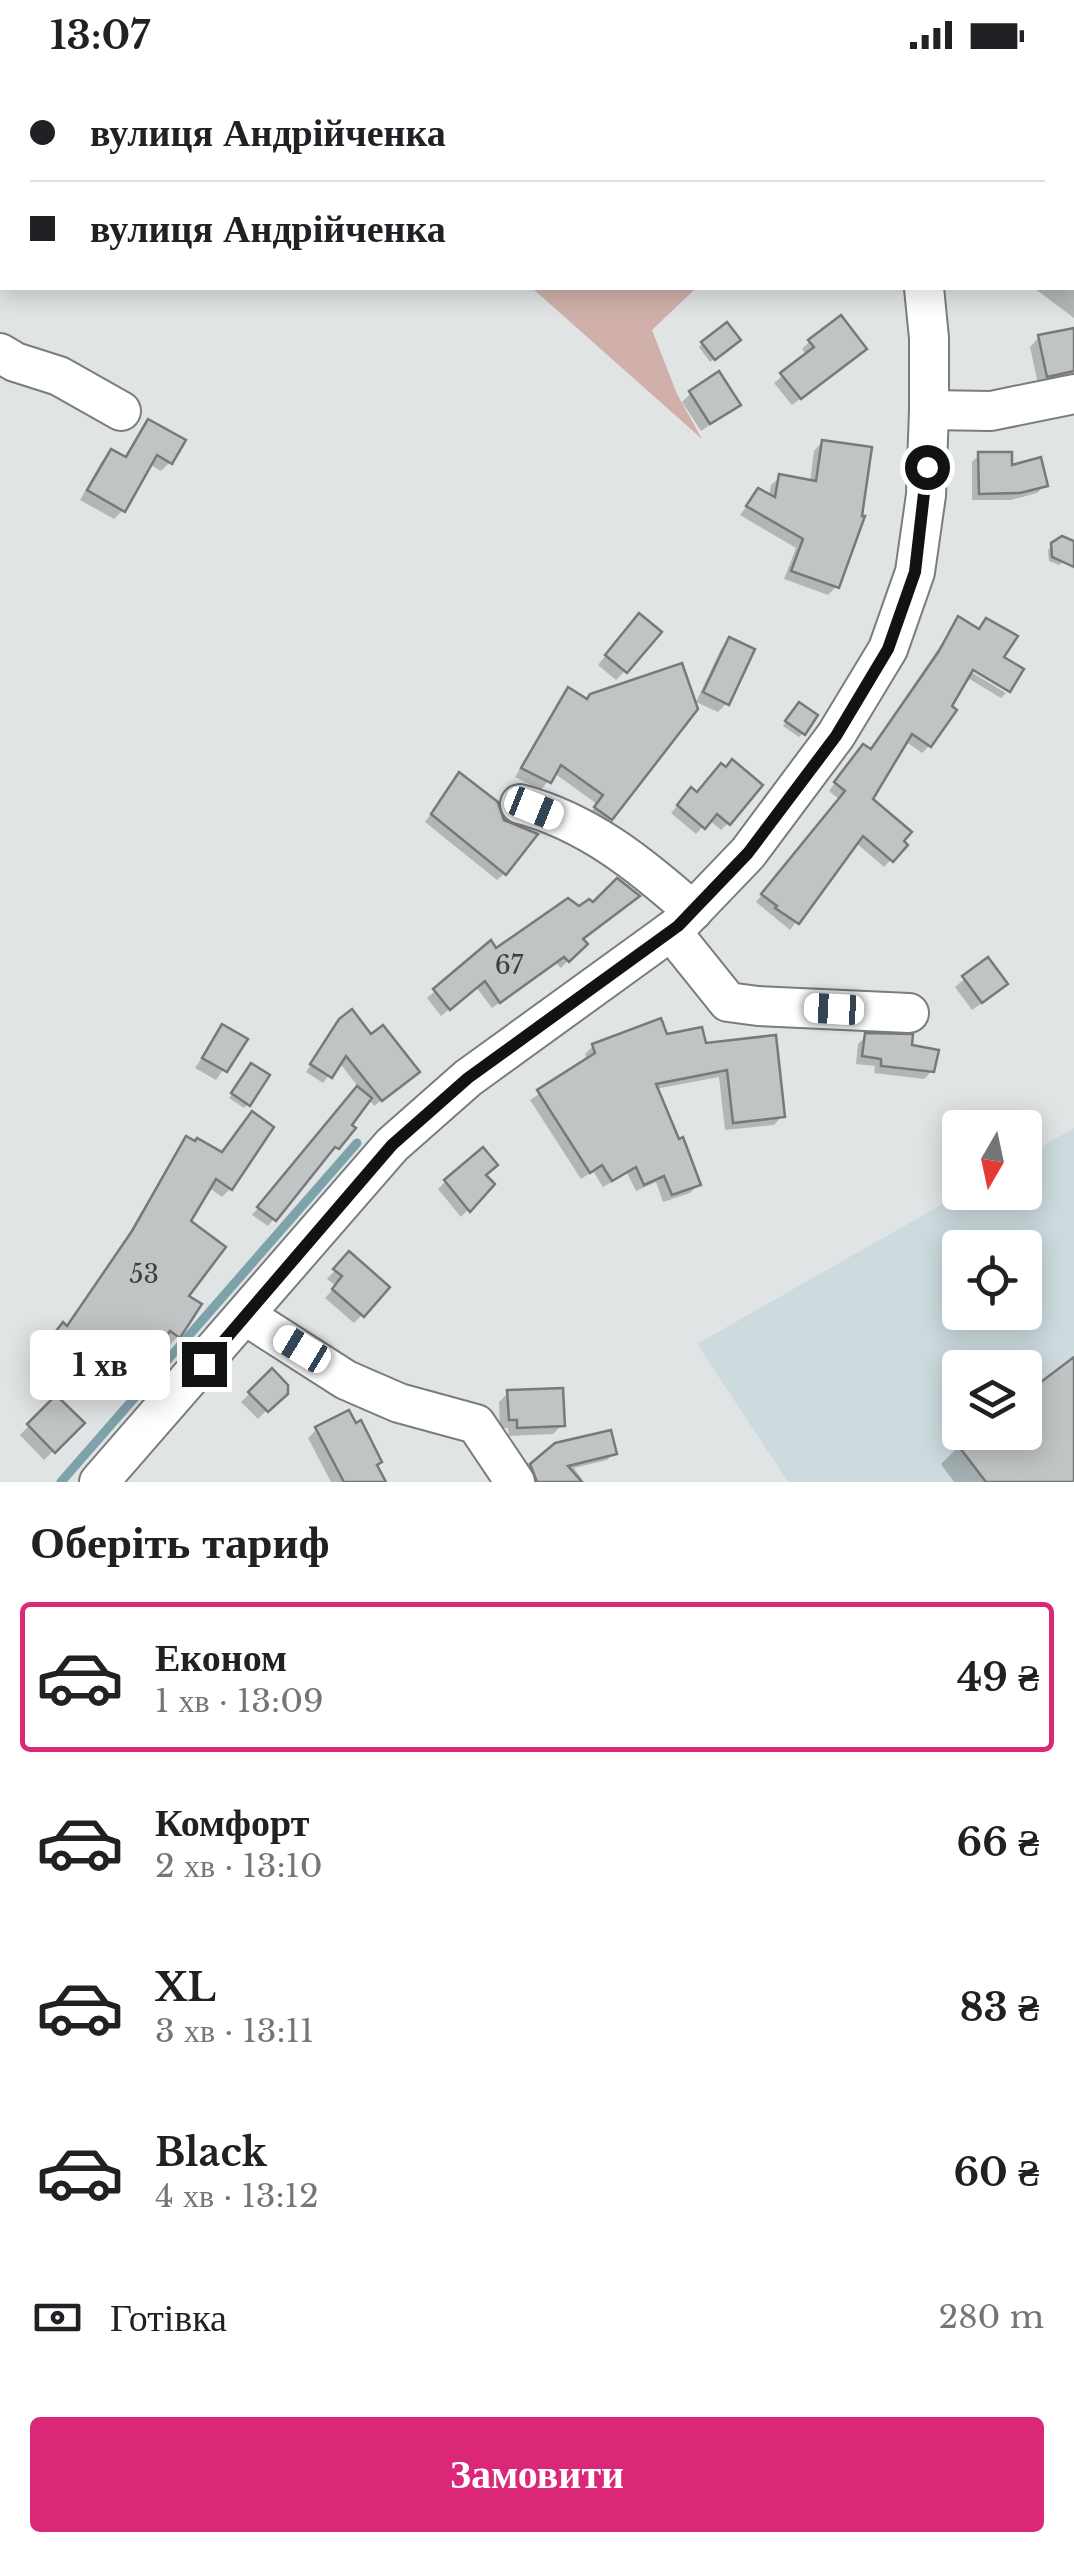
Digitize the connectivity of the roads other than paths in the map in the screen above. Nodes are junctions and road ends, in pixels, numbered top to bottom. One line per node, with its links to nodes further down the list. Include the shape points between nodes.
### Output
1 (924, 290): 4 (street)
2 (0, 352): 5 (street)
3 (1074, 394): 4 (street, via 991,410)
4 (929, 410): 7 (street, via 915,572 888,649 836,736 748,853)
5 (121, 411)
6 (520, 804): 7 (street, via 575,824 645,868)
7 (682, 921): 8 (street, via 728,1002); 9 (street, via 468,1078 392,1145)
8 (909, 1012)
9 (246, 1316): 10 (street); 11 (street, via 346,1380 476,1424)
10 (99, 1482)
11 (515, 1482)

